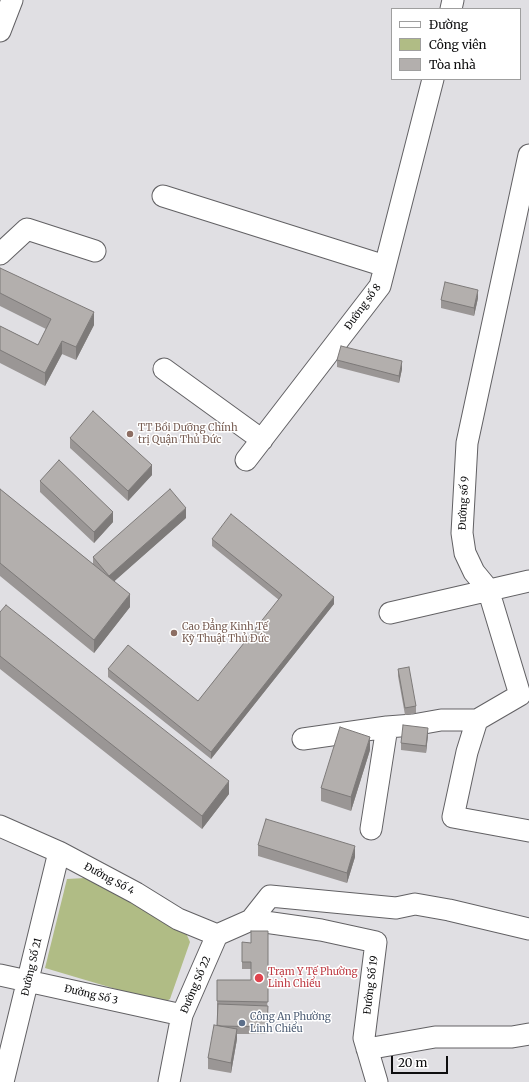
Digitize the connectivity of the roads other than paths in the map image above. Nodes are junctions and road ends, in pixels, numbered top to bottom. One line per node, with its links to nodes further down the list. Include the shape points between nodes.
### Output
1 (12, 0): 2 (street)
2 (0, 31)
3 (433, 80): 8 (street, Đường số 8)
4 (529, 155): 13 (street, Đường số 9, via 467,443 462,533 465,553 474,572)
5 (163, 196): 8 (street)
6 (96, 250): 7 (street, via 27,229)
7 (0, 254)
8 (385, 266): 10 (street, Đường số 8, via 380,286)
9 (164, 369): 10 (street)
10 (262, 440): 11 (street, Đường số 8)
11 (246, 460)
12 (529, 580): 13 (street)
13 (488, 589): 14 (street); 15 (street, Đường số 9)
14 (390, 613)
15 (524, 697): 16 (street, Đường số 9)
16 (477, 720): 17 (street, via 441,720); 21 (street, via 452,817)
17 (387, 727): 18 (street); 20 (street)
18 (302, 739)
19 (0, 826): 22 (street, Đường Số 4)
20 (371, 829)
21 (529, 830)
22 (59, 852): 25 (street, Đường Số 4, via 136,893 178,919); 27 (street, Đường Số 21)
23 (251, 920): 24 (street, via 270,896 396,908 415,904); 25 (street); 30 (street, Đường Số 19, via 321,930 376,942 364,1038)
24 (529, 929)
25 (217, 935): 28 (street, Đường Số 22)
26 (0, 975): 27 (street, Đường Số 3)
27 (29, 981): 28 (street, Đường Số 3); 31 (street, Đường Số 21)
28 (182, 1015): 32 (street, Đường Số 22)
29 (529, 1034): 30 (street, via 512,1037 435,1037)
30 (367, 1049): 33 (street, Đường Số 19)
31 (3, 1082)
32 (169, 1082)
33 (377, 1082)

